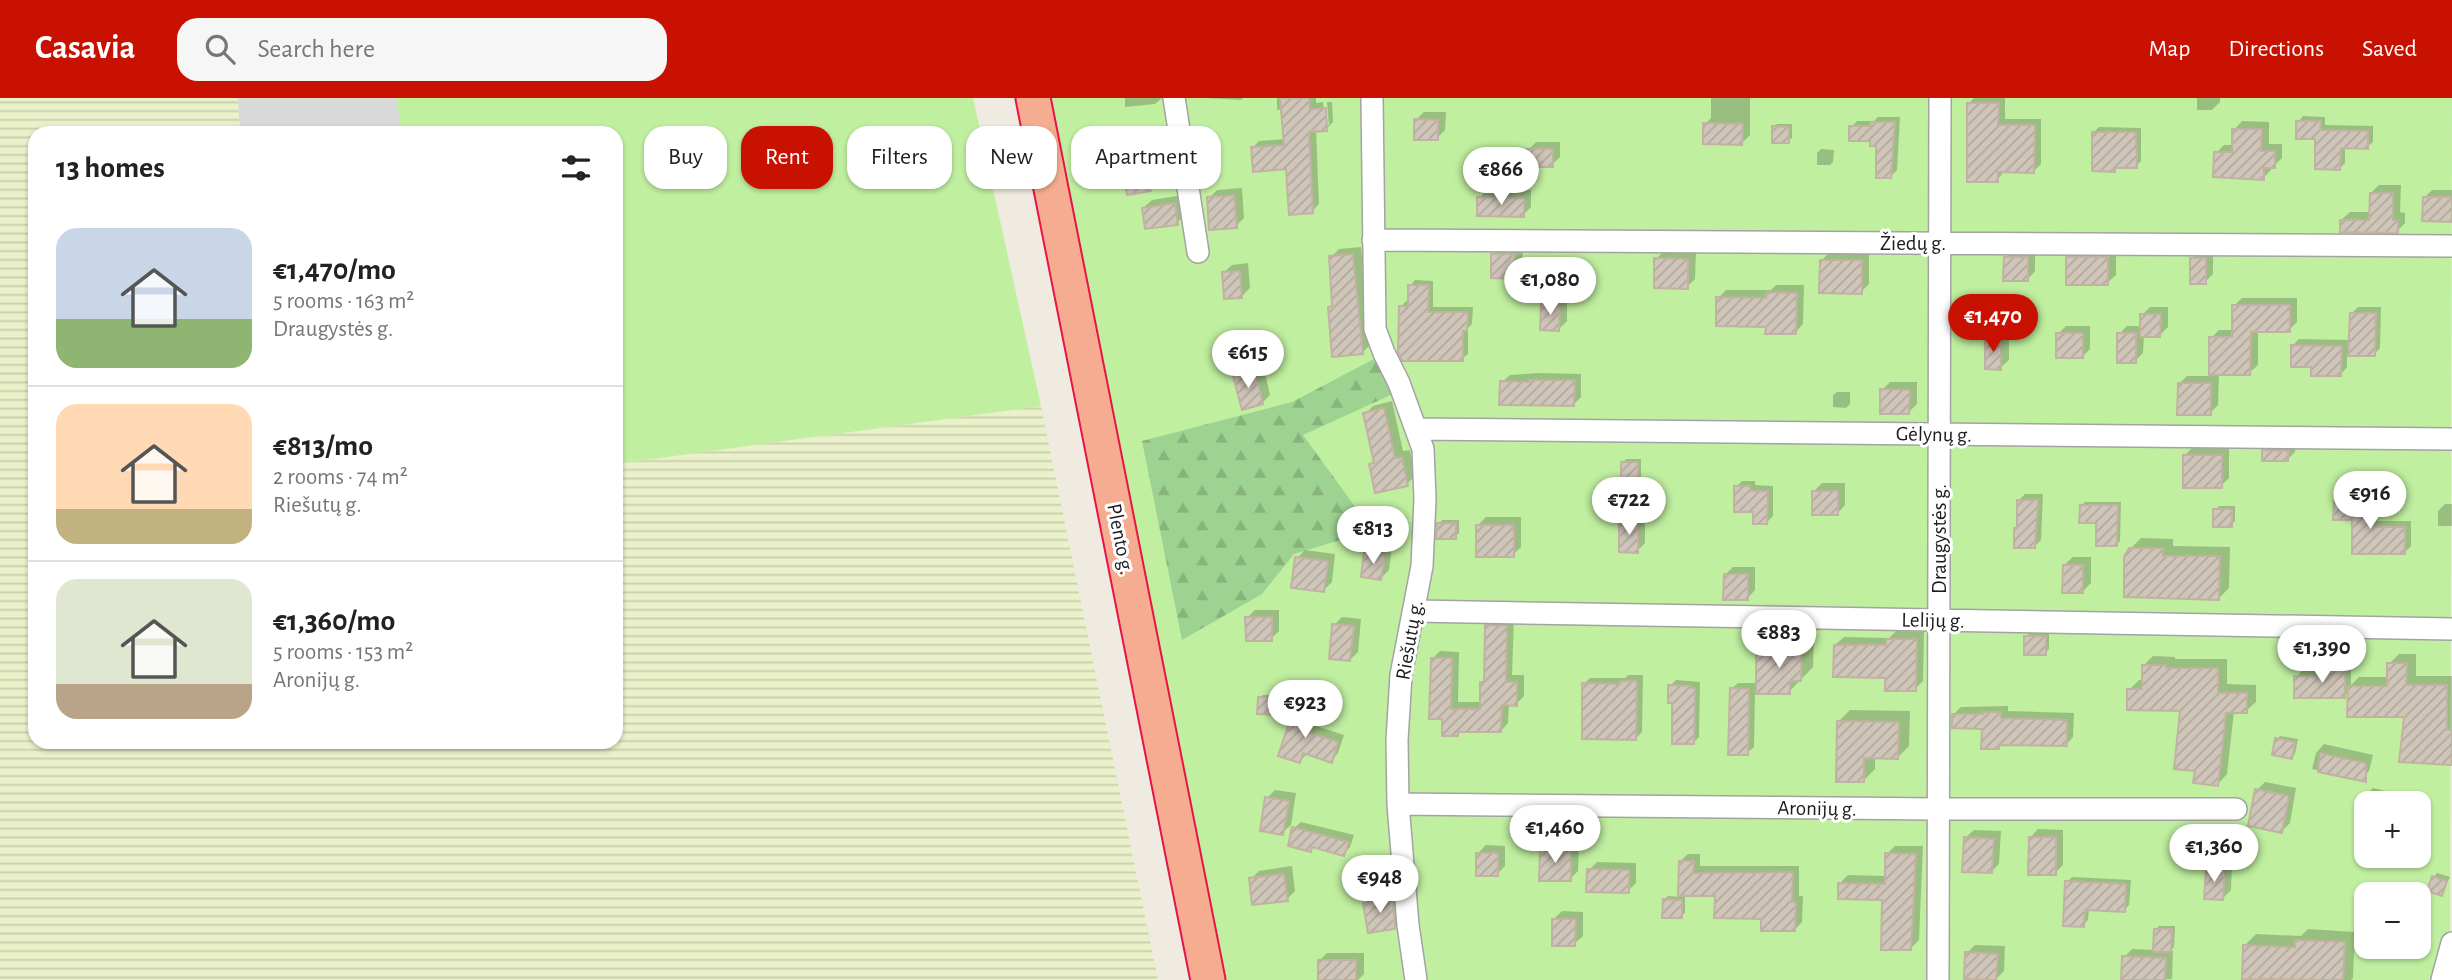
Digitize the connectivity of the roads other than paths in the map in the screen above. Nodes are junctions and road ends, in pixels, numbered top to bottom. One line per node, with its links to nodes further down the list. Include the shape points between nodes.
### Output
1 (1033, 98): 20 (highway, Plento g.)
2 (1174, 98): 8 (street)
3 (1372, 98): 5 (street, Riešutų g.)
4 (1940, 98): 6 (street, Draugystės g.)
5 (1373, 240): 6 (street, Žiedų g.); 9 (street, Riešutų g., via 1376,329)
6 (1940, 243): 7 (street, Žiedų g.); 10 (street, Draugystės g.)
7 (2452, 246)
8 (1198, 252)
9 (1416, 429): 10 (street, Gėlynų g.); 12 (street, Riešutų g., via 1423,449 1424,499)
10 (1939, 434): 11 (street, Gėlynų g.); 13 (street, Draugystės g.)
11 (2452, 439)
12 (1415, 611): 13 (street, Lelijų g.); 15 (street, Riešutų g., via 1401,675)
13 (1939, 620): 14 (street, Lelijų g.); 17 (street, Draugystės g.)
14 (2452, 629)
15 (1398, 804): 17 (street, Aronijų g.); 19 (street, Riešutų g.)
16 (2236, 808): 17 (street, Aronijų g.)
17 (1938, 810): 21 (street, Draugystės g.)
18 (2452, 943): 22 (street)
19 (1418, 978)
20 (1208, 980)
21 (1938, 980)
22 (2442, 980)

